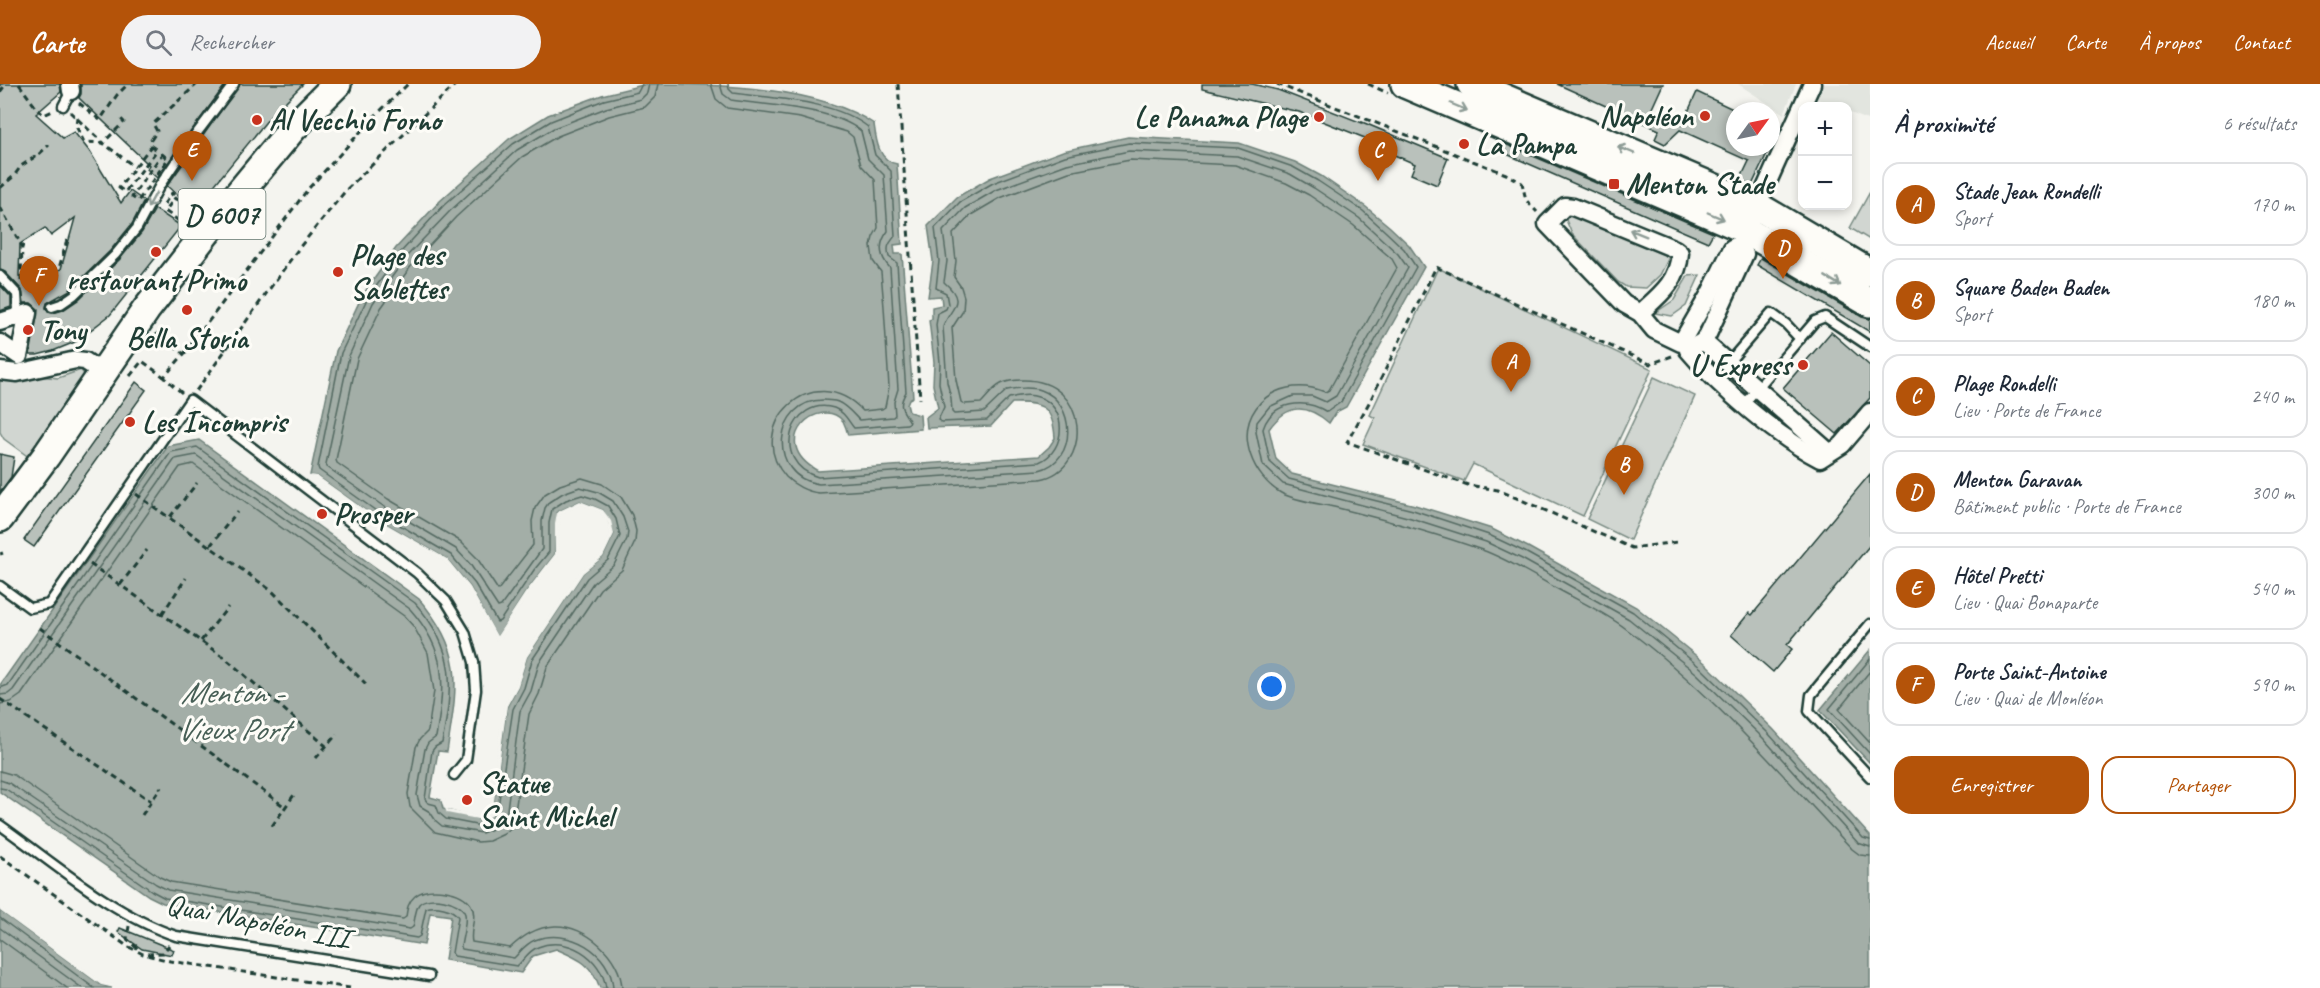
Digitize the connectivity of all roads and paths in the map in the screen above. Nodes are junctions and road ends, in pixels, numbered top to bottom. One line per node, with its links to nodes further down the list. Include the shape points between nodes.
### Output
1 (6, 84): 14 (path)
2 (19, 84): 15 (path, via 44,115)
3 (128, 84): 15 (path, via 100,120)
4 (196, 84): 19 (path)
5 (234, 84): 41 (lane, one-way to 41, via 160,185 137,228 88,282)
6 (338, 84): 55 (main road, D 6007, via 293,128 146,310)
7 (408, 84): 53 (path, via 308,189)
8 (456, 84): 52 (path, via 346,189)
9 (898, 84): 60 (path)
10 (1277, 84): 33 (path, via 1506,174 1522,183 1526,200)
11 (1405, 84): 35 (main road, one-way to 35)
12 (1471, 84): 29 (main road, one-way to 12)
13 (1812, 84): 29 (street)
14 (0, 92)
15 (69, 95): 16 (path)
16 (77, 117): 20 (path); 20 (path, via 75,126 84,142)
17 (120, 118): 20 (path, via 124,122)
18 (148, 119): 19 (path)
19 (153, 124): 22 (path, via 158,131 151,140)
20 (103, 143): 24 (path)
21 (49, 145): 27 (path)
22 (152, 146): 24 (path); 25 (path, via 157,150)
23 (162, 154): 26 (path)
24 (134, 166): 25 (path, via 118,188 125,192)
25 (141, 171): 26 (path)
26 (147, 175): 28 (path, via 132,197)
27 (0, 188)
28 (138, 201)
29 (1757, 206): 35 (street); 36 (main road)
30 (0, 207): 37 (path, via 23,246)
31 (160, 209): 32 (path, bridge, via 172,193 189,209 179,221 165,211 175,198 183,212)
32 (196, 224)
33 (1546, 224): 42 (street, via 1624,304); 42 (street, one-way to 33, via 1668,289 1680,253 1573,207 1565,206)
34 (68, 237): 37 (path, via 59,268 41,276)
35 (1743, 237): 40 (main road, one-way to 40); 46 (street, via 1745,254); 50 (street, via 1732,248)
36 (1870, 273)
37 (21, 274): 39 (path)
38 (0, 276): 39 (lane)
39 (17, 294): 43 (lane, via 22,308)
40 (1870, 303)
41 (52, 307)
42 (1640, 313): 50 (street, via 1654,330)
43 (0, 316)
44 (0, 322): 49 (street, via 28,313 19,356)
45 (154, 332): 53 (path)
46 (1706, 337): 50 (street); 54 (street)
47 (1800, 339): 51 (lane, via 1815,321 1826,317); 54 (lane, via 1771,313); 59 (lane)
48 (213, 340): 52 (path)
49 (0, 343)
50 (1684, 346): 62 (street); 70 (path, via 1650,364 1436,267 1347,442 1468,485 1498,490 1632,548)
51 (1870, 347)
52 (226, 350): 61 (path)
53 (184, 354): 58 (path)
54 (1728, 363): 59 (street)
55 (124, 364): 58 (path, via 142,361); 69 (main road, D 6007)
56 (94, 367): 57 (street, via 76,360 17,373)
57 (0, 371)
58 (164, 377): 61 (path)
59 (1757, 389): 62 (lane); 64 (street)
60 (920, 399)
61 (190, 400): 76 (lane, via 49,604 30,608); 87 (lane, via 417,573 446,601 465,632 474,662 476,690 466,760)
62 (1744, 404): 64 (street, via 1806,452 1820,459)
63 (1870, 412): 64 (street, via 1842,444)
64 (1829, 452)
65 (197, 483): 68 (path)
66 (135, 493): 68 (path)
67 (237, 512): 71 (path)
68 (170, 517): 71 (path)
69 (0, 518)
70 (1677, 542)
71 (210, 546): 82 (path, via 272,591)
72 (147, 550): 75 (path)
73 (86, 561): 75 (path)
74 (186, 578): 78 (path)
75 (120, 585): 78 (path)
76 (0, 586)
77 (228, 607): 81 (path)
78 (162, 614): 81 (path)
79 (1870, 624): 88 (lane, via 1811,695 1809,711)
80 (39, 628): 92 (path)
81 (201, 641): 85 (path)
82 (366, 684)
83 (0, 699): 91 (path)
84 (337, 734): 85 (path)
85 (326, 746): 86 (path)
86 (316, 758)
87 (454, 775)
88 (1870, 777)
89 (160, 787): 91 (path)
90 (296, 792): 92 (path)
91 (151, 801): 93 (path)
92 (285, 807): 95 (path)
93 (142, 815)
94 (0, 825): 98 (lane, Quai Napoléon III, via 93,892 156,929 176,936)
95 (272, 826)
96 (128, 939): 97 (path, via 143,954)
97 (163, 953)
98 (429, 976)

